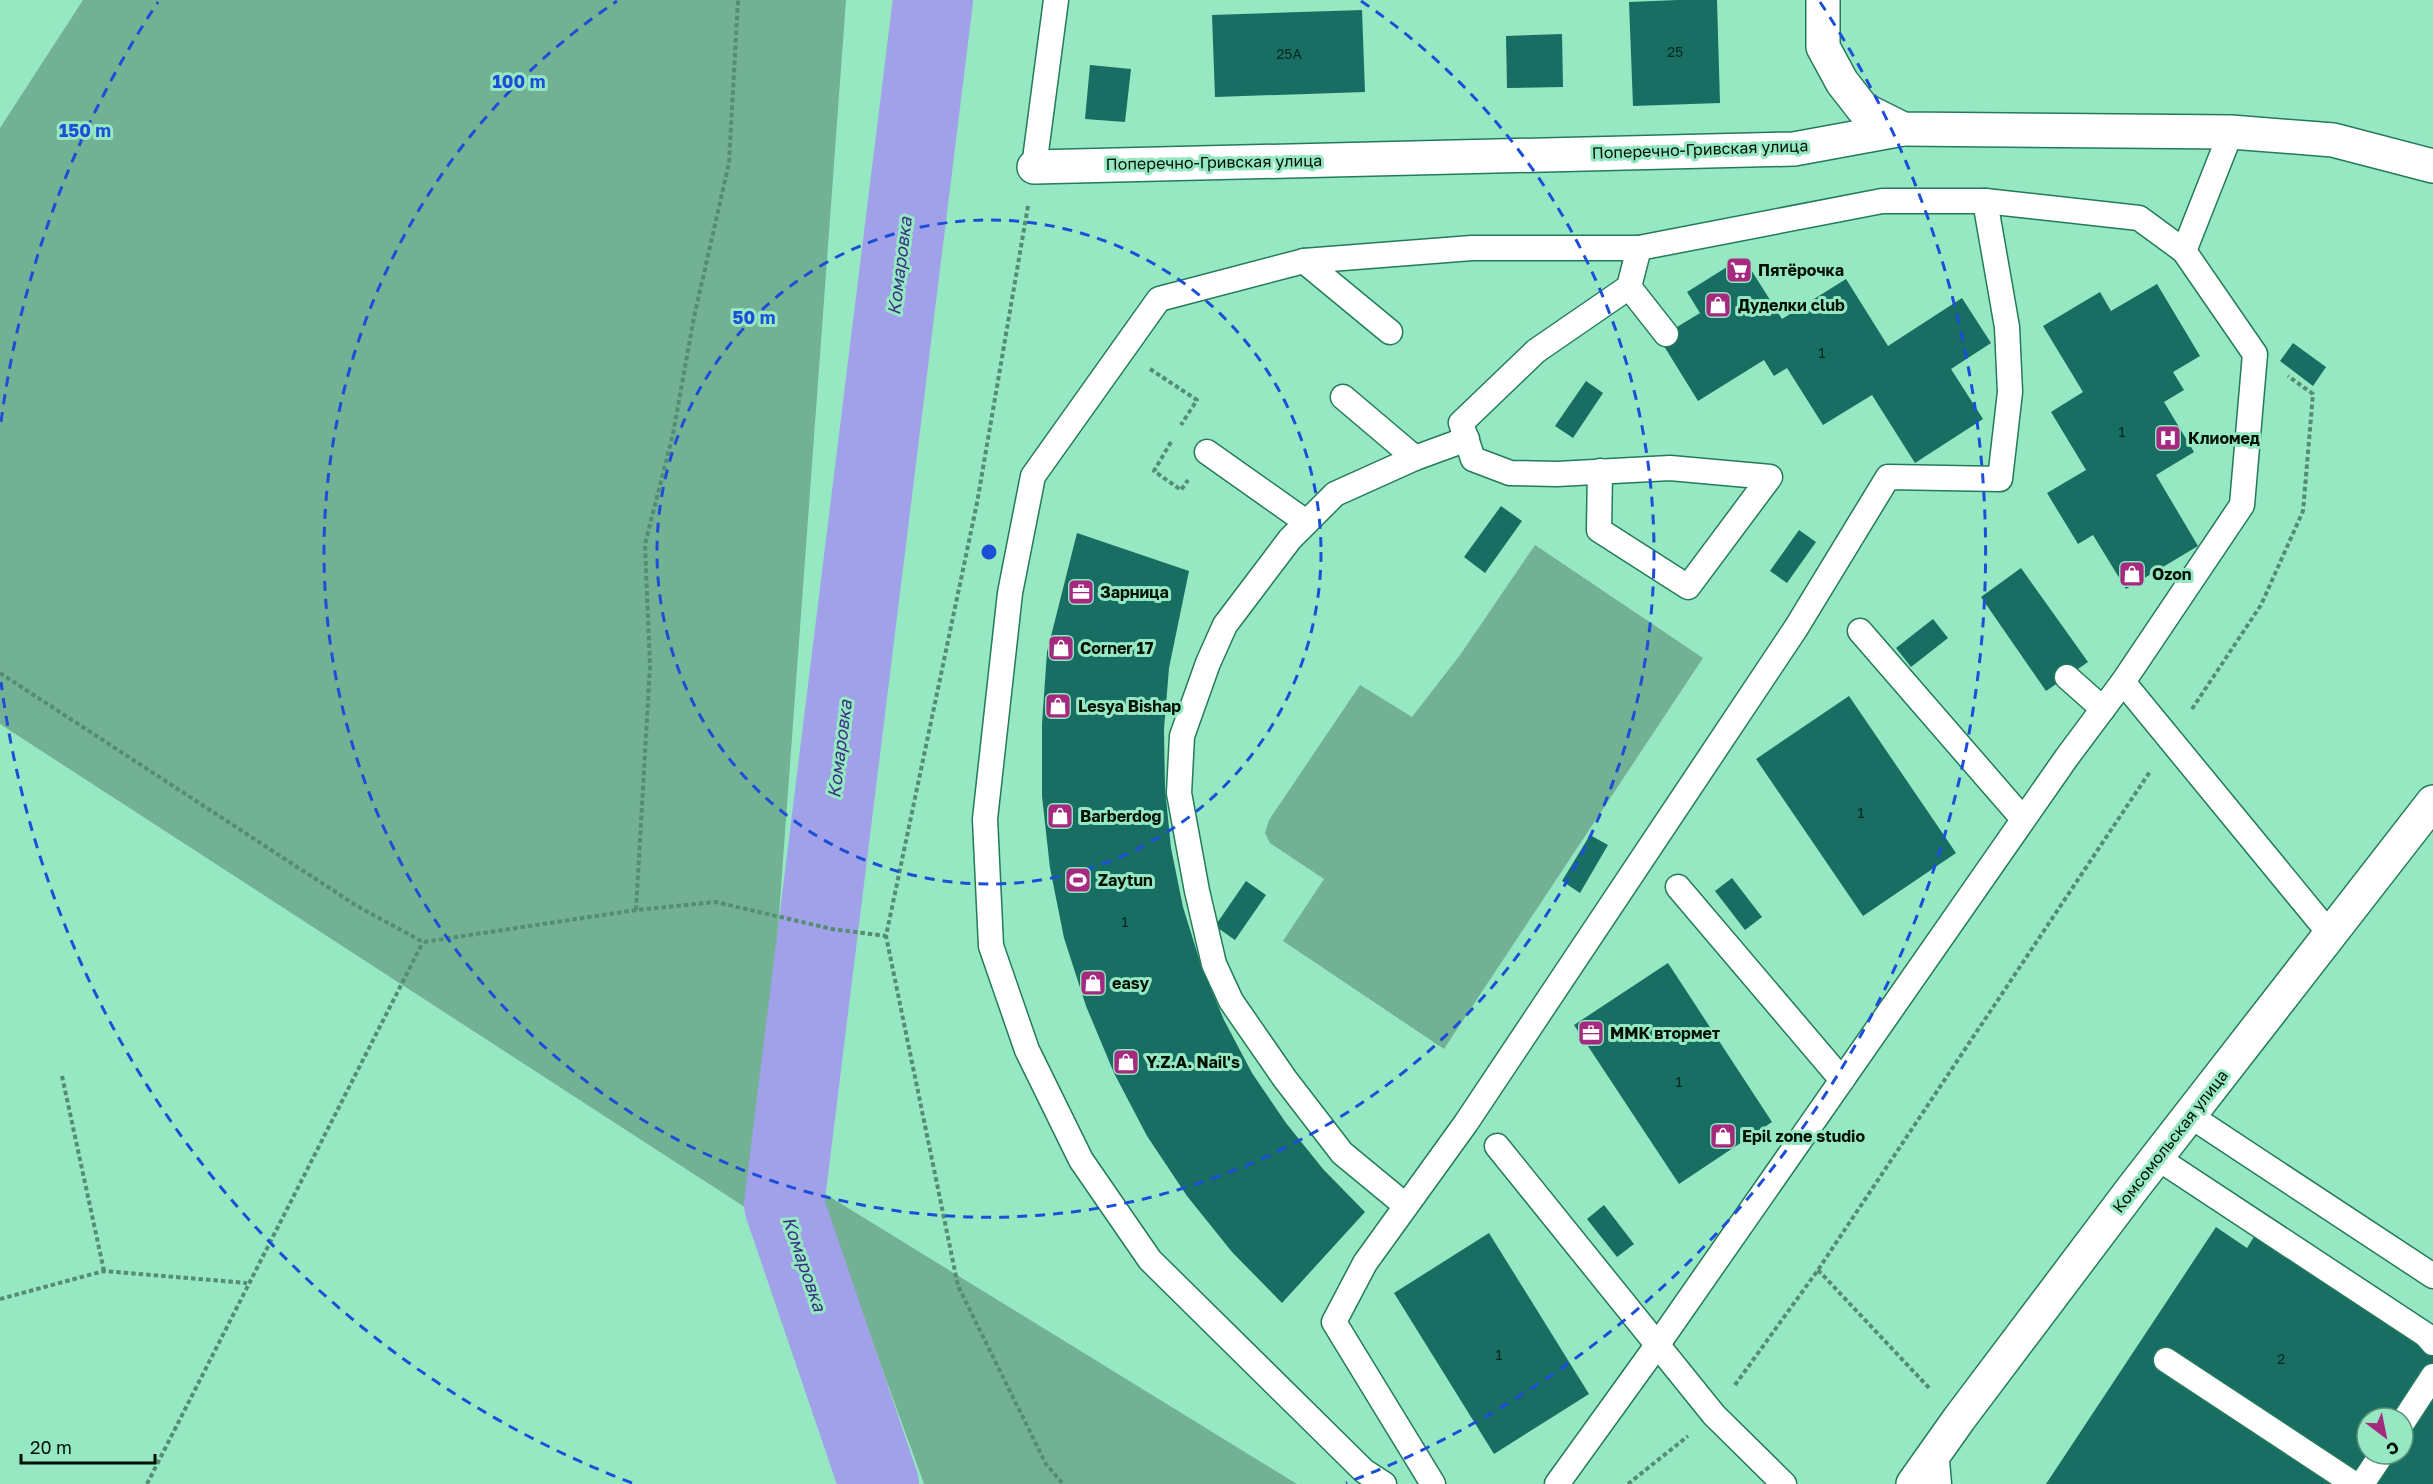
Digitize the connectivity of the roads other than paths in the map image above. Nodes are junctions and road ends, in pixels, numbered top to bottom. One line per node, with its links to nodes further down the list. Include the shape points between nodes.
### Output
1 (1056, 0): 6 (lane)
2 (1823, 0): 3 (street, via 1823,47 1842,82 1863,109)
3 (1903, 129): 4 (street, Поперечно-Гривская улица); 6 (street, Поперечно-Гривская улица, via 1794,148)
4 (2231, 132): 5 (street, Поперечно-Гривская улица, via 2333,140); 9 (lane)
5 (2433, 166)
6 (1034, 167)
7 (1985, 201): 8 (lane, via 1882,201); 9 (lane, via 2139,218); 32 (lane, via 2007,327 2010,392 2000,479 1888,477 1797,628 1473,1113)
8 (1639, 248): 10 (lane, via 1472,248); 11 (lane)
9 (2184, 251): 22 (lane, via 2255,354 2242,505)
10 (1304, 261): 12 (lane); 41 (lane, via 1159,299 1033,476 1010,593 985,819 991,946 1027,1050 1081,1160 1150,1260 1364,1471)
11 (1629, 287): 13 (lane); 15 (lane, via 1536,351 1461,423)
12 (1390, 332)
13 (1666, 334)
14 (1342, 396): 17 (lane)
15 (1467, 439): 17 (lane); 18 (lane, via 1473,459 1510,473)
16 (1207, 452): 19 (lane)
17 (1415, 458): 19 (lane, via 1335,494)
18 (1600, 471): 18 (lane, via 1670,468 1770,477 1688,587 1599,530)
19 (1306, 522): 32 (lane, via 1225,625 1182,736 1179,793 1214,964 1231,1001 1342,1153)
20 (1860, 631): 25 (lane)
21 (2067, 677): 23 (lane)
22 (2124, 682): 23 (lane); 27 (lane)
23 (2103, 709): 25 (lane)
24 (2433, 802): 27 (street, Комсомольская улица)
25 (2023, 819): 28 (lane)
26 (1678, 887): 28 (lane)
27 (2330, 934): 29 (street, Комсомольская улица)
28 (1842, 1080): 35 (lane)
29 (2189, 1115): 31 (street, Комсомольская улица); 33 (lane)
30 (1497, 1146): 35 (lane)
31 (2156, 1157): 34 (lane); 39 (street, Комсомольская улица)
32 (1405, 1205): 42 (lane, via 1365,1263 1334,1322)
33 (2433, 1275)
34 (2433, 1343)
35 (1658, 1344): 43 (lane); 44 (lane, via 1714,1415)
36 (2166, 1360): 47 (lane)
37 (2433, 1376): 38 (lane)
38 (2413, 1406)
39 (1936, 1449): 45 (street, Комсомольская улица); 46 (lane)
40 (2374, 1466): 48 (lane)
41 (1384, 1484)
42 (1434, 1484)
43 (1557, 1484)
44 (1784, 1484)
45 (1913, 1484)
46 (1939, 1484)
47 (2354, 1484)
48 (2362, 1484)

